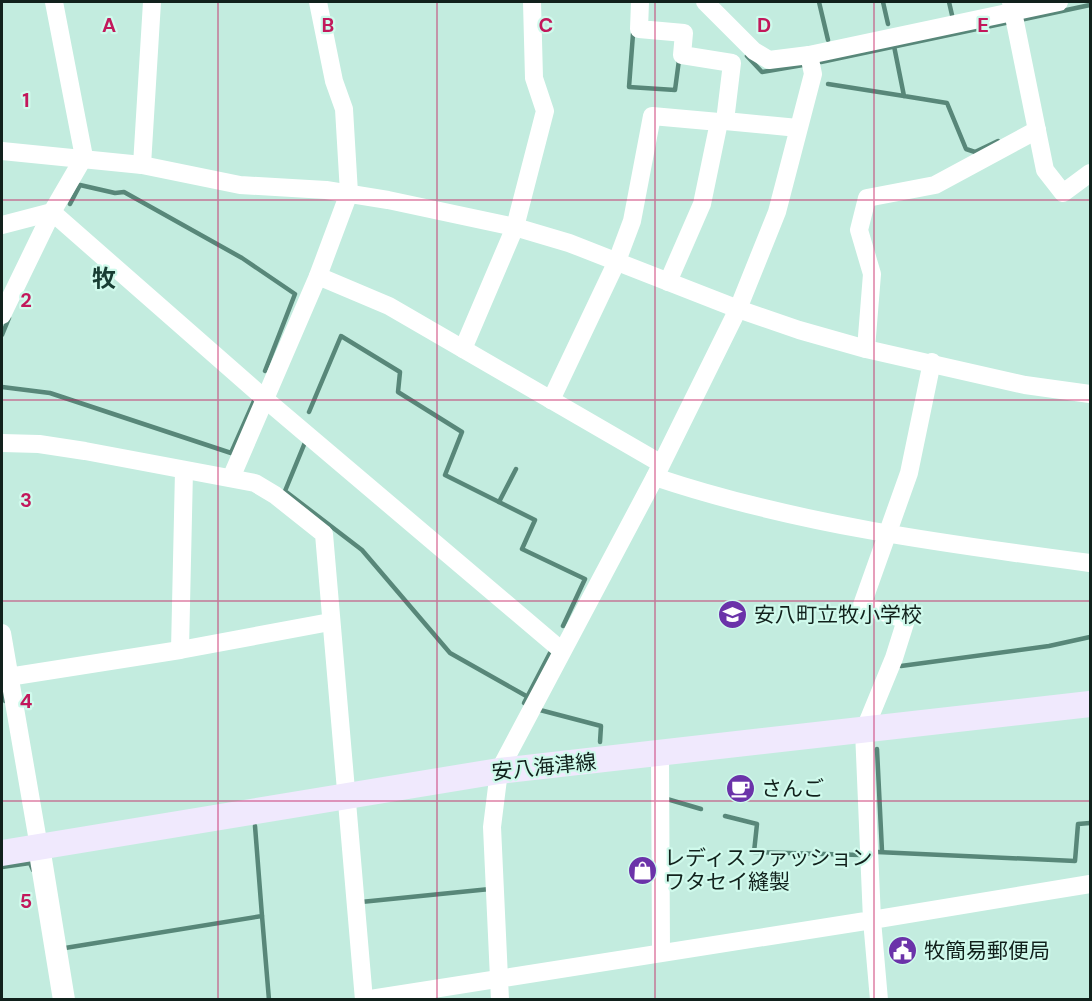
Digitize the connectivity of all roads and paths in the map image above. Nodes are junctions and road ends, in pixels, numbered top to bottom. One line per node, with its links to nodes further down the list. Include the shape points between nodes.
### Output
1 (54, 2): 14 (street)
2 (152, 2): 15 (street)
3 (318, 2): 17 (street, via 334,81 344,109)
4 (532, 2): 20 (street, via 534,78 545,111)
5 (640, 2): 10 (street, via 639,29 684,33 682,56 732,63)
6 (705, 2): 9 (street, via 754,51 769,60)
7 (1059, 2): 8 (street)
8 (1012, 6): 9 (street); 12 (street)
9 (809, 55): 11 (street, via 813,74)
10 (722, 121): 11 (street); 21 (street, via 652,116 632,221); 23 (street, via 702,204)
11 (798, 128): 24 (street, via 777,212)
12 (1036, 130): 16 (street, via 1045,170 1063,193); 27 (street, via 935,185 867,198 859,230 872,274)
13 (2, 151): 14 (street)
14 (84, 157): 15 (street); 18 (street)
15 (142, 165): 17 (street, via 240,184)
16 (1090, 173)
17 (349, 194): 20 (street); 22 (street)
18 (52, 212): 19 (street); 25 (street); 30 (street)
19 (2, 225)
20 (515, 227): 21 (street); 26 (street)
21 (617, 261): 23 (street); 31 (street)
22 (318, 276): 26 (street, via 389,306); 30 (street)
23 (668, 282): 24 (street)
24 (738, 309): 27 (street); 33 (street)
25 (2, 315)
26 (463, 349): 31 (street)
27 (866, 349): 28 (street)
28 (932, 362): 29 (street, via 1025,385); 36 (street, via 909,473)
29 (1090, 393)
30 (265, 399): 35 (street); 41 (street)
31 (551, 400): 33 (street)
32 (2, 443): 34 (street, via 74,449)
33 (658, 470): 36 (street, via 714,497); 41 (street)
34 (184, 471): 35 (street); 40 (street)
35 (231, 478): 38 (street, via 255,483 275,495 324,534)
36 (889, 534): 37 (street); 44 (street, via 862,604 906,620)
37 (1090, 563)
38 (330, 622): 40 (street); 47 (street)
39 (2, 633): 42 (street)
40 (180, 650): 42 (street)
41 (561, 650): 46 (street)
42 (5, 677): 48 (street)
43 (1090, 704): 44 (main road, 安八海津線)
44 (864, 730): 45 (main road, 安八海津線); 51 (street)
45 (660, 754): 46 (main road, 安八海津線); 52 (street)
46 (499, 771): 47 (main road, 安八海津線); 53 (street, via 492,827)
47 (348, 795): 48 (main road, 安八海津線); 55 (street)
48 (39, 847): 49 (main road, 安八海津線); 54 (street)
49 (2, 853)
50 (1090, 884): 51 (street)
51 (872, 920): 52 (street); 57 (street)
52 (661, 951): 53 (street)
53 (499, 978): 55 (street); 56 (street)
54 (64, 999)
55 (364, 999)
56 (500, 999)
57 (879, 999)

